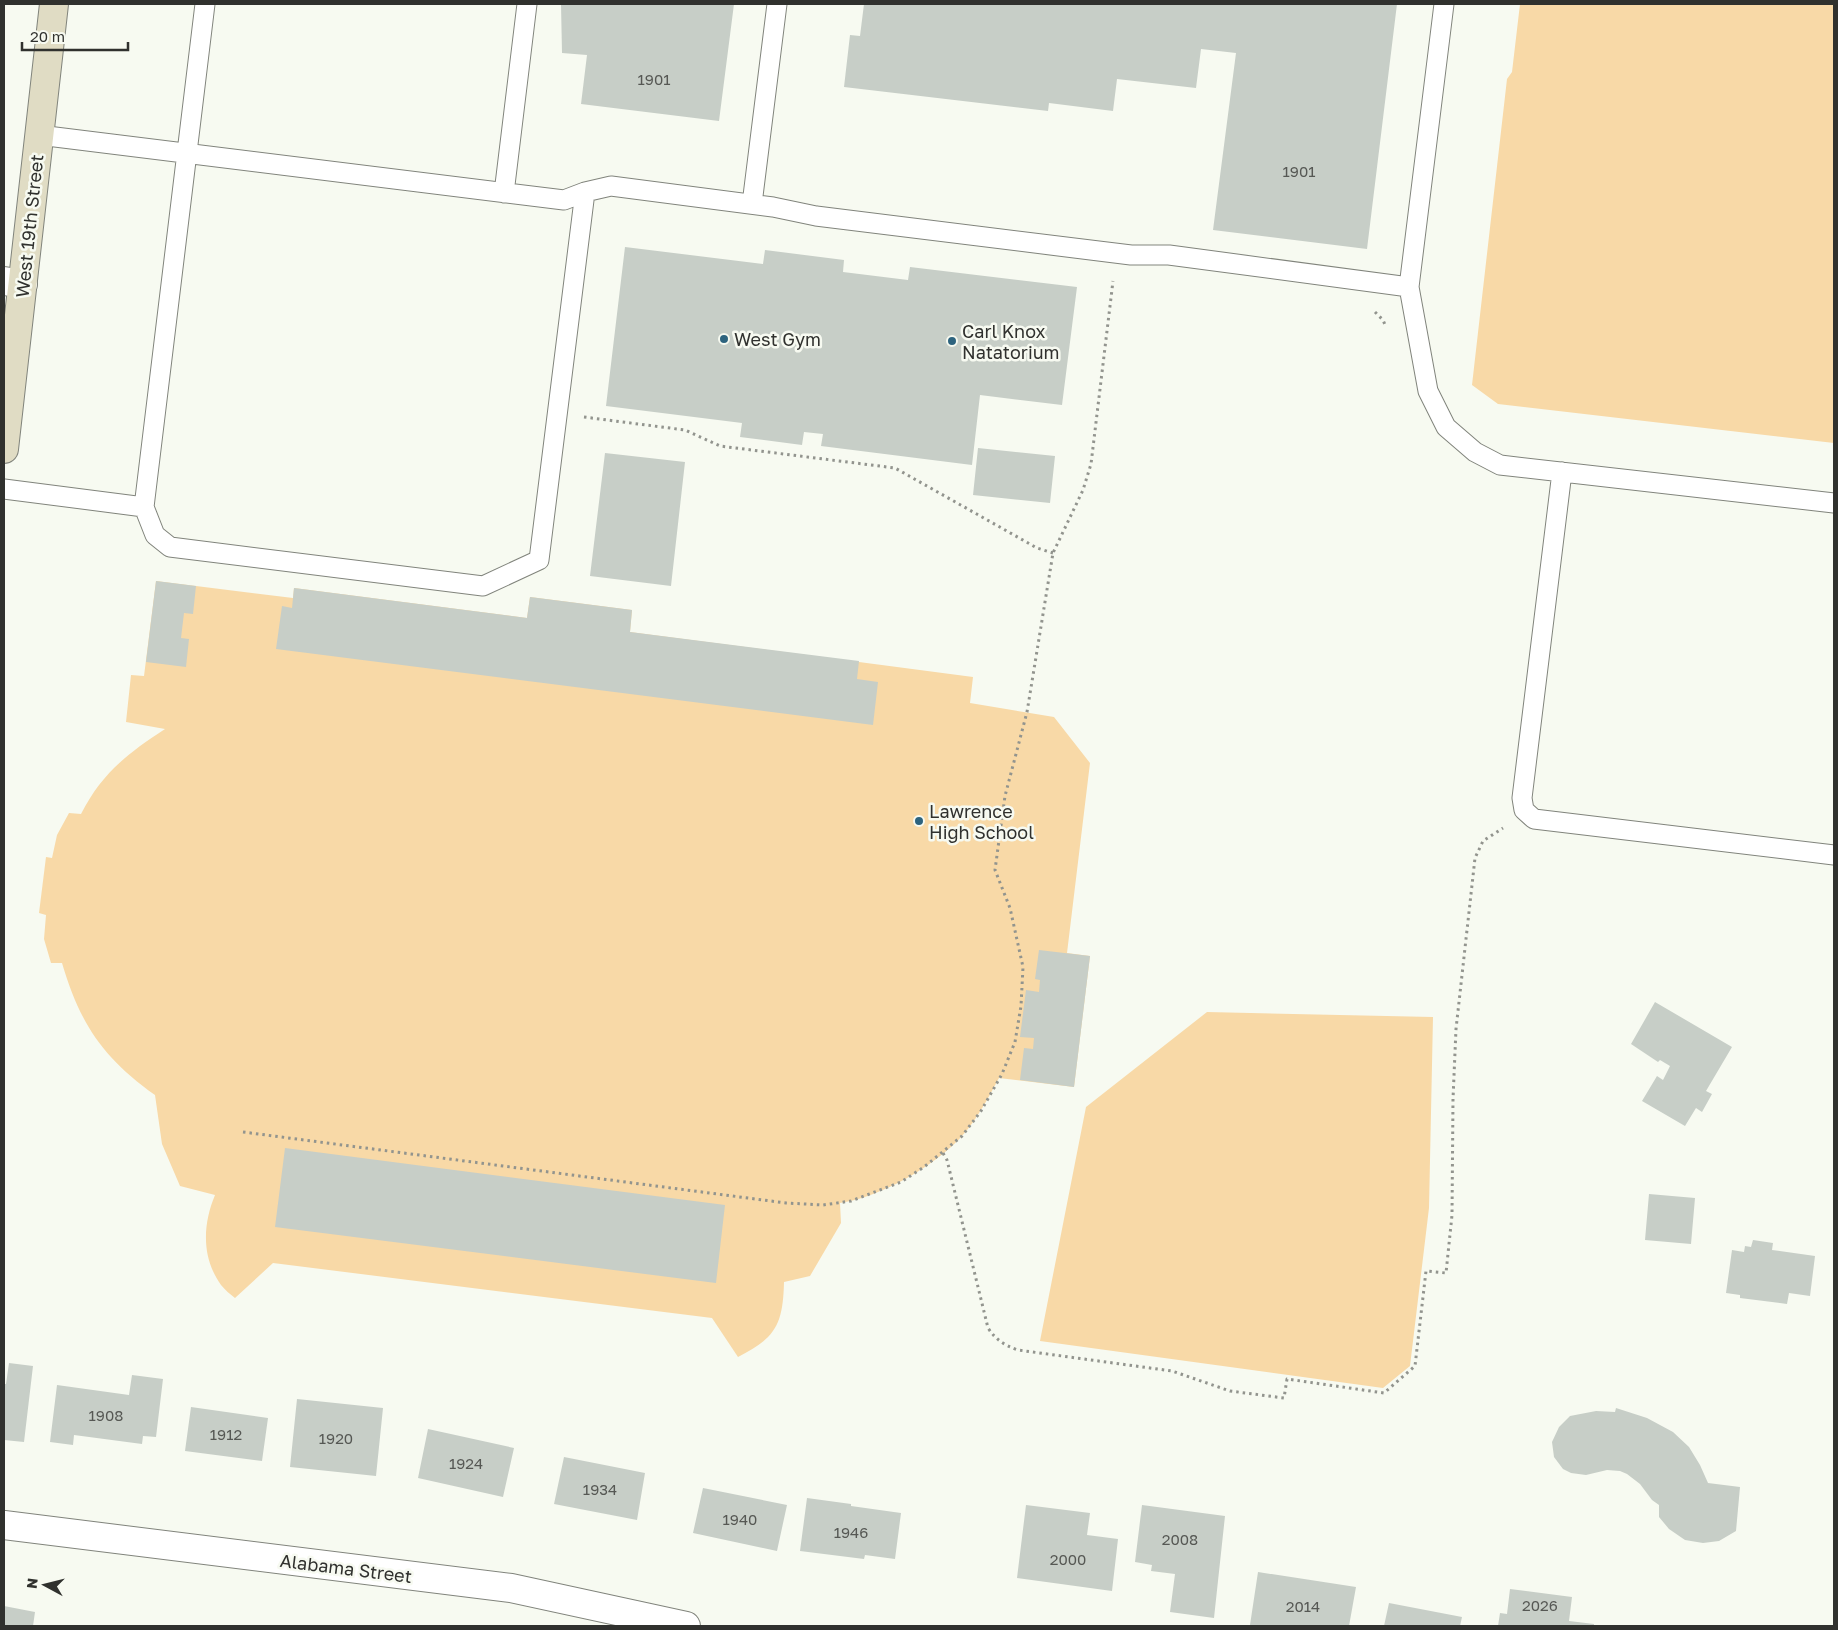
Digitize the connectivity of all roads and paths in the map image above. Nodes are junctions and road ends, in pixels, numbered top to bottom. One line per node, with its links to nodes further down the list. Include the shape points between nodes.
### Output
1 (54, 4): 6 (main road, West 19th Street)
2 (205, 4): 7 (lane)
3 (527, 4): 9 (lane)
4 (777, 4): 10 (lane)
5 (1444, 4): 13 (lane)
6 (39, 134): 7 (lane); 12 (main road, West 19th Street)
7 (187, 153): 9 (lane); 21 (lane)
8 (585, 192): 9 (lane, via 564,200); 10 (lane, via 611,186); 16 (lane)
9 (504, 193)
10 (752, 204): 11 (lane, via 816,216)
11 (1116, 253): 13 (lane, via 1169,255); 22 (path, via 1091,464 1083,490)
12 (13, 282): 17 (main road, West 19th Street)
13 (1409, 288): 18 (lane, via 1428,391 1446,427 1475,452 1500,465)
14 (1373, 310): 15 (path)
15 (1386, 328)
16 (557, 414): 21 (lane, via 539,560 483,586 170,547 155,535); 22 (path, via 685,430 720,446 895,468 1037,548)
17 (4, 449)
18 (1562, 472): 20 (lane); 24 (lane, via 1522,798 1524,810 1534,819)
19 (4, 489): 21 (lane)
20 (1834, 503)
21 (144, 507)
22 (1053, 553): 26 (path, via 1028,712 1005,796 995,870 1010,908 1023,968 1015,1042 981,1111 962,1136)
23 (1504, 827): 26 (path, via 1484,841 1475,858 1456,1029 1452,1215 1446,1273 1426,1271 1415,1366 1384,1393 1287,1379 1284,1398 1230,1391 1172,1371 1004,1346 988,1328 947,1160)
24 (1834, 855)
25 (243, 1132): 26 (path, via 786,1203 823,1205 851,1201 901,1182)
26 (942, 1153)
27 (4, 1525): 28 (street, Alabama Street, via 511,1588)
28 (686, 1626)

